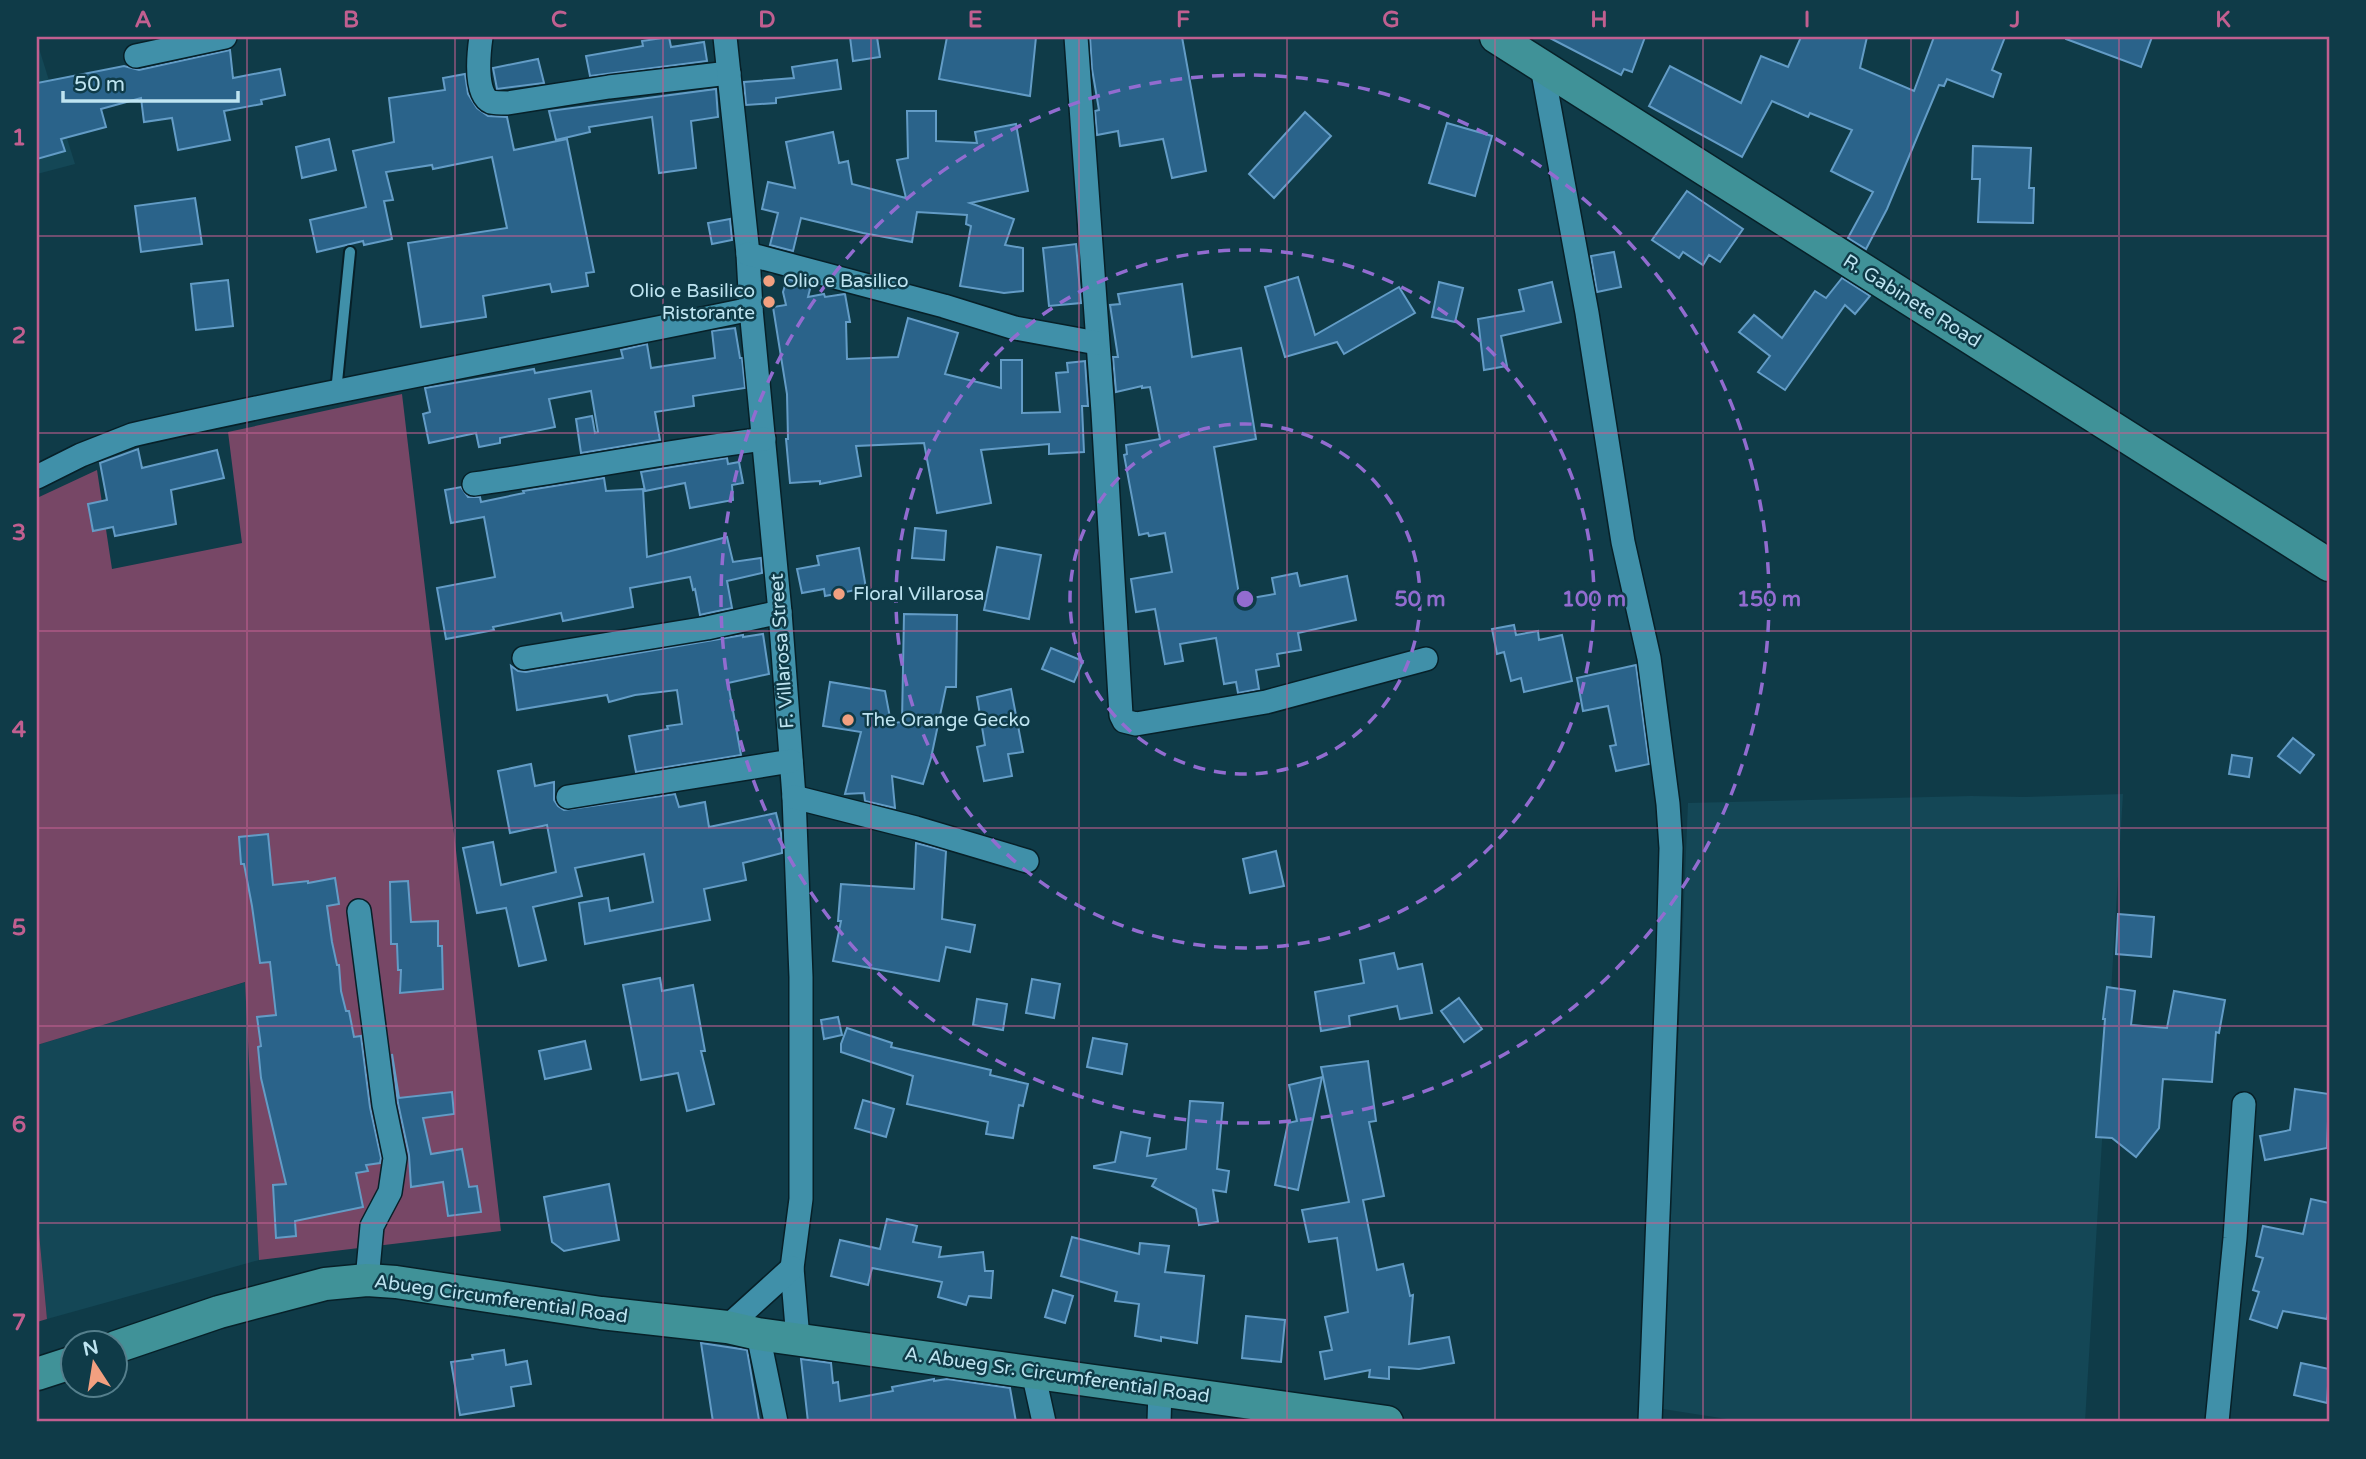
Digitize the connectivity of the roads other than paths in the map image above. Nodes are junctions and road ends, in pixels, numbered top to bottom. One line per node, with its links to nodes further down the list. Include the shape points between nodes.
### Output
1 (225, 37): 6 (street)
2 (481, 37): 8 (street, via 479,85 491,102)
3 (725, 37): 8 (street, F. Villarosa Street)
4 (1076, 37): 12 (street)
5 (1496, 37): 7 (street, R. Gabinete Road)
6 (136, 56)
7 (1542, 67): 17 (street, R. Gabinete Road); 41 (street, via 1623,542 1649,658 1668,804 1669,943)
8 (729, 73): 10 (street, F. Villarosa Street)
9 (350, 252): 13 (lane)
10 (748, 254): 11 (street, F. Villarosa Street); 12 (street, via 1015,328)
11 (751, 309): 13 (street); 14 (street, F. Villarosa Street)
12 (1097, 343): 20 (street, via 1119,707 1124,721 1136,724 1266,702)
13 (336, 392): 15 (street, via 132,435)
14 (764, 439): 16 (street); 18 (street, F. Villarosa Street)
15 (37, 477)
16 (474, 484)
17 (2329, 565)
18 (780, 612): 19 (street); 21 (street, F. Villarosa Street)
19 (524, 658)
20 (1426, 659)
21 (791, 761): 22 (street); 23 (street, F. Villarosa Street)
22 (568, 797)
23 (794, 797): 24 (street); 27 (street, F. Villarosa Street, via 802,1087 801,1199)
24 (1027, 861)
25 (359, 911): 28 (street, via 395,1158 390,1192 372,1226)
26 (2244, 1104): 42 (street)
27 (792, 1268): 29 (street); 31 (street, F. Villarosa Street)
28 (367, 1280): 29 (street, Abueg Circumferential Road); 32 (street, Abueg Circumferential Road, via 324,1284 219,1311)
29 (727, 1327): 30 (street, A. Abueg Sr. Circumferential Road)
30 (758, 1334): 31 (street, A. Abueg Sr. Circumferential Road); 37 (street)
31 (798, 1339): 34 (street, A. Abueg Sr. Circumferential Road)
32 (130, 1342)
33 (60, 1367): 35 (street)
34 (1033, 1372): 36 (street, A. Abueg Sr. Circumferential Road); 38 (street)
35 (37, 1374)
36 (1160, 1390): 39 (street); 40 (street, A. Abueg Sr. Circumferential Road)
37 (776, 1422)
38 (1044, 1422)
39 (1159, 1422)
40 (1387, 1422)
41 (1650, 1422)
42 (2217, 1422)

